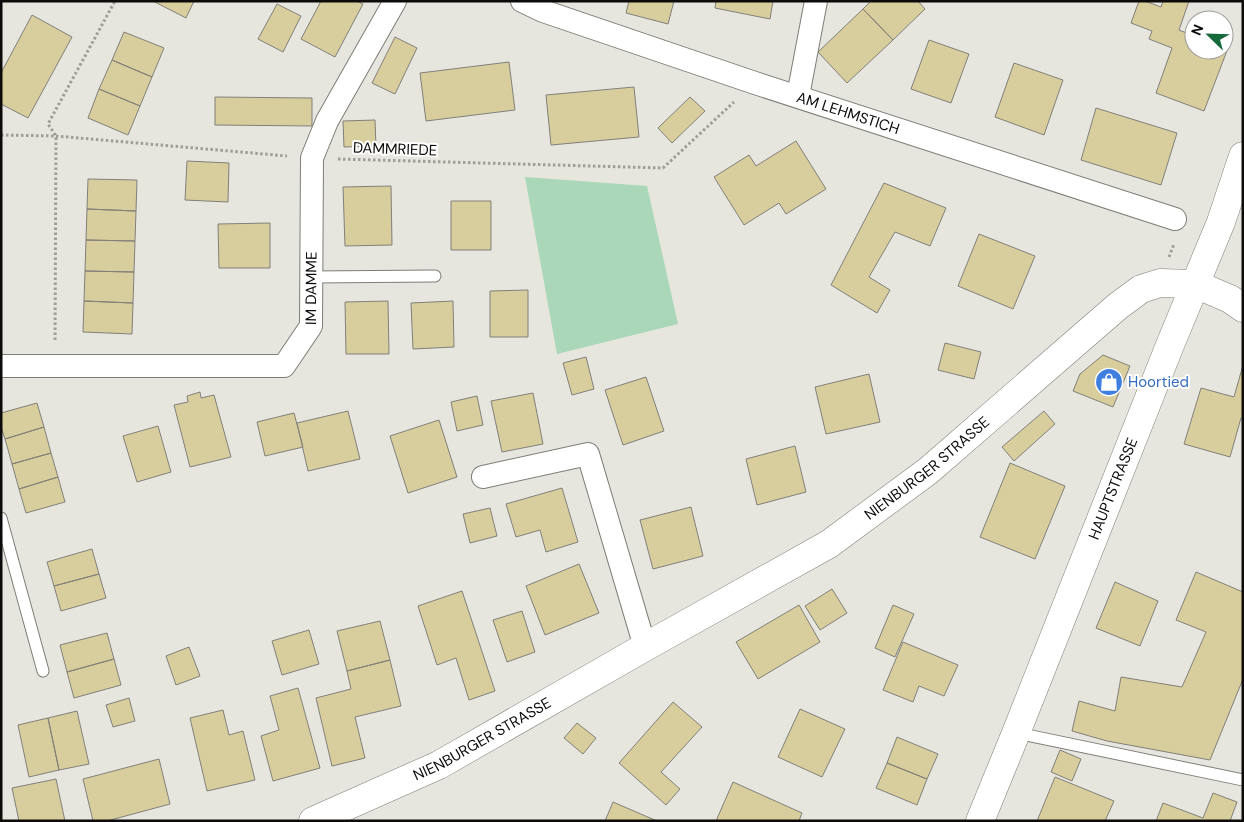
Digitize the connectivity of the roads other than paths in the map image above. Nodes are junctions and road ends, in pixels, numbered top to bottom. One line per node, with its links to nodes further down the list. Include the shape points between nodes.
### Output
1 (395, 1): 8 (street, IM DAMME, via 327,121 312,158)
2 (522, 1): 4 (street, AM LEHMSTICH, via 543,11)
3 (816, 1): 4 (street)
4 (798, 96): 6 (street, AM LEHMSTICH)
5 (1243, 156): 9 (street, HAUPTSTRASSE, via 1221,222)
6 (1175, 219)
7 (435, 276): 8 (lane)
8 (311, 277): 11 (street, IM DAMME, via 311,326 284,366)
9 (1195, 284): 10 (street); 14 (street, NIENBURGER STRASSE, via 1160,283 1141,289 928,471 829,544); 16 (street, HAUPTSTRASSE)
10 (1243, 308)
11 (1, 366)
12 (483, 476): 14 (street, via 588,454)
13 (1, 518): 15 (lane)
14 (644, 648): 18 (street, NIENBURGER STRASSE, via 439,766)
15 (44, 671)
16 (1016, 732): 17 (lane); 19 (street, HAUPTSTRASSE)
17 (1243, 780)
18 (313, 821)
19 (980, 821)

